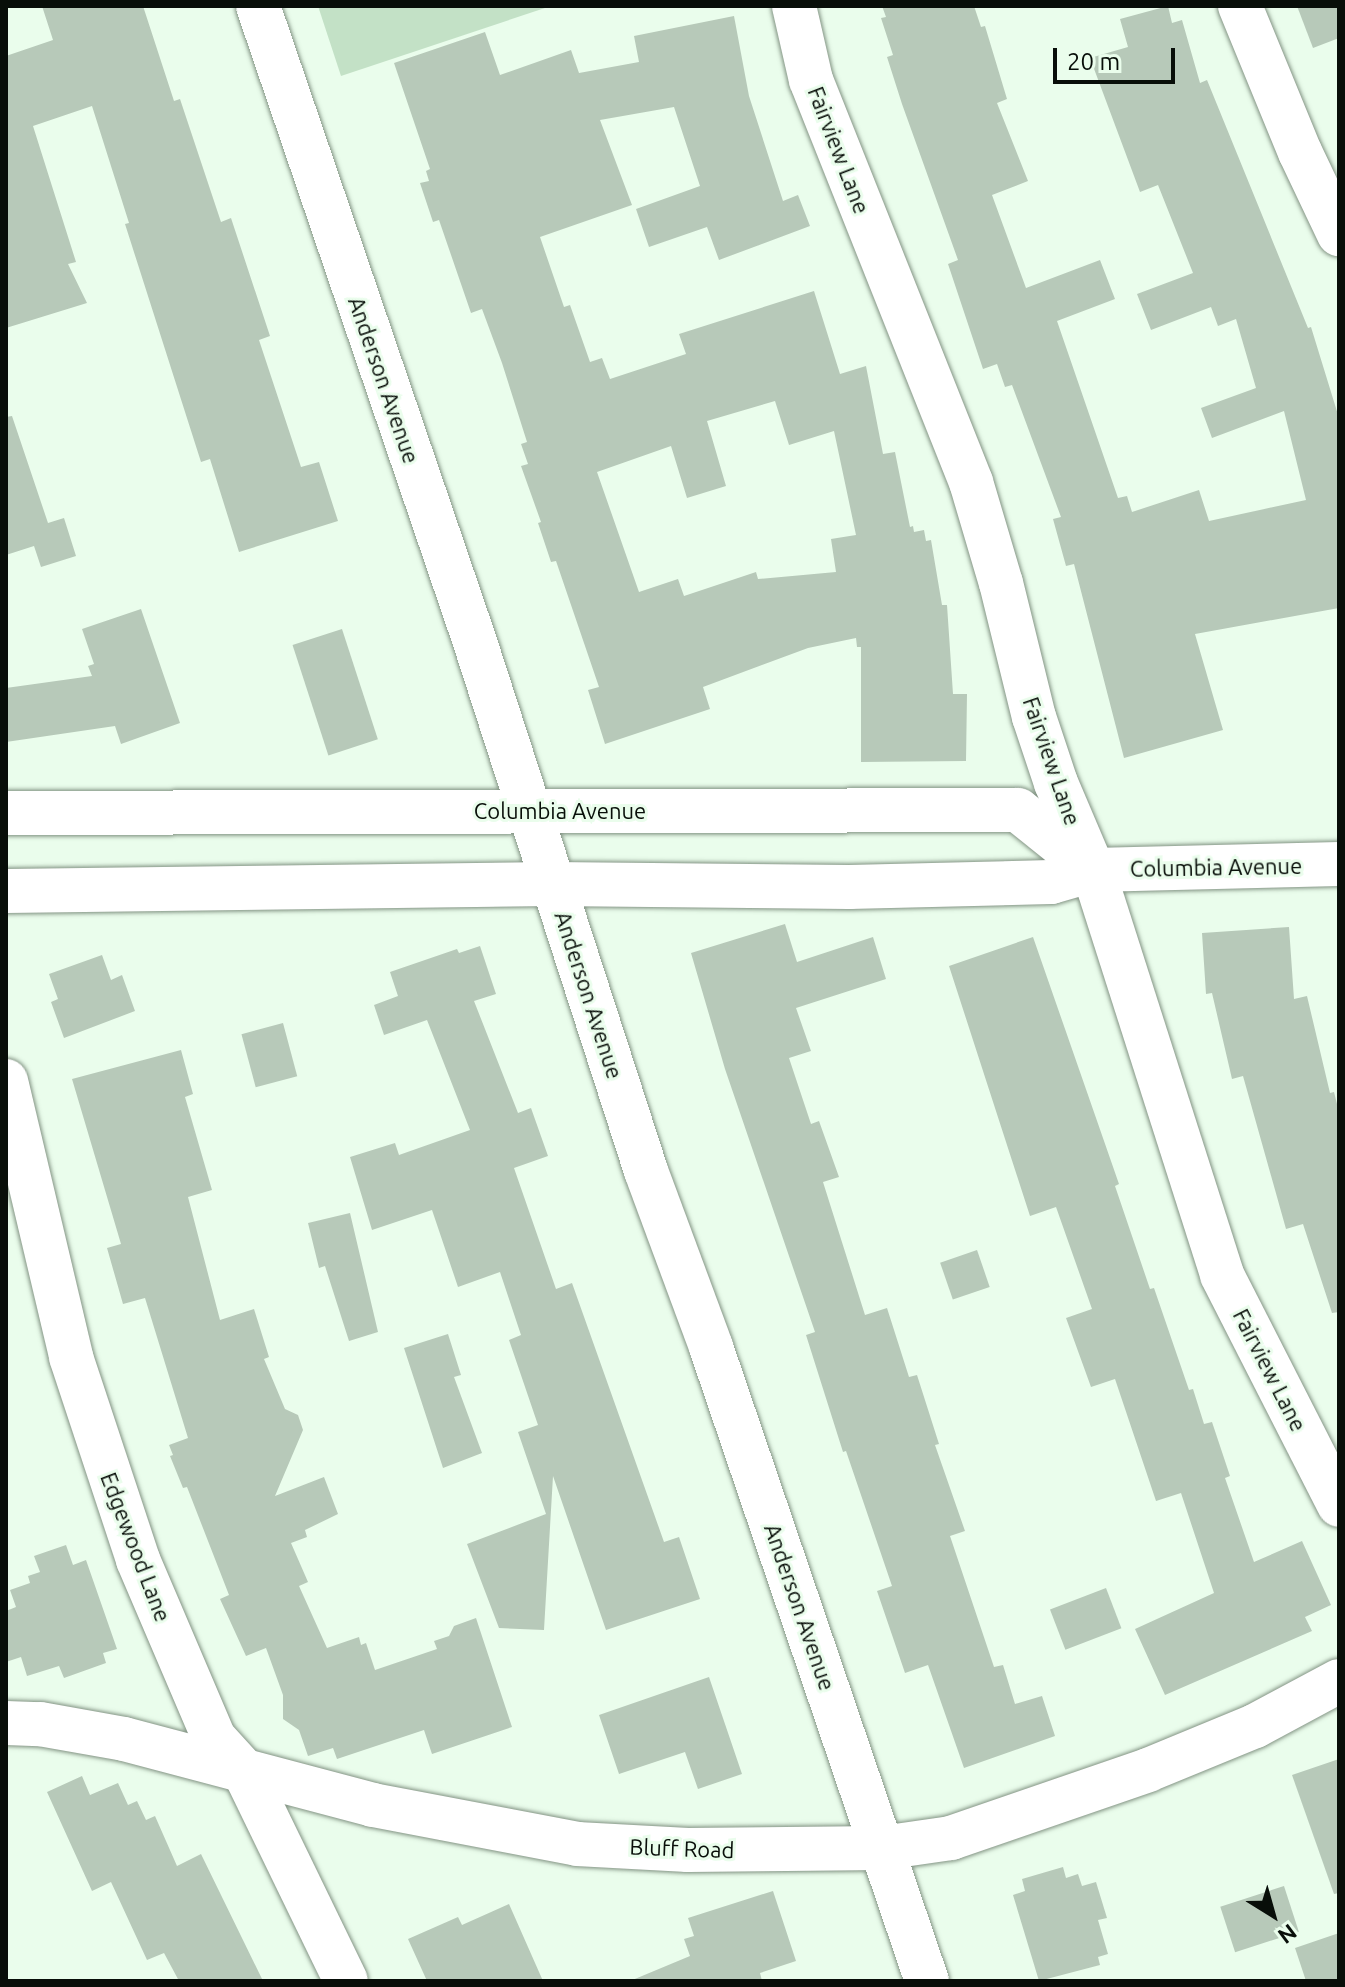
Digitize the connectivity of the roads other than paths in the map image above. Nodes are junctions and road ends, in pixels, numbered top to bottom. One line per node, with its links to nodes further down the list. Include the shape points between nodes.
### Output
1 (258, 6): 5 (street, Anderson Avenue)
2 (794, 6): 8 (street, Fairview Lane, via 811,80 971,482 1034,717)
3 (1240, 6): 4 (street)
4 (1339, 234)
5 (529, 811): 6 (street, Columbia Avenue); 8 (street, Columbia Avenue, via 1018,810); 9 (street, Anderson Avenue)
6 (6, 813)
7 (1339, 864): 8 (street, Columbia Avenue)
8 (1093, 870): 9 (street, Columbia Avenue, via 1051,882 1004,884); 12 (street, Fairview Lane, via 1222,1275)
9 (552, 884): 10 (street, Columbia Avenue); 16 (street, Anderson Avenue, via 646,1171)
10 (6, 891)
11 (6, 1081): 15 (street, Edgewood Lane, via 71,1357 109,1481 214,1738)
12 (1339, 1505)
13 (1339, 1681): 16 (street, Bluff Road, via 1255,1726 1148,1770 951,1838)
14 (6, 1723): 15 (street, Bluff Road, via 124,1739)
15 (244, 1771): 16 (street, Bluff Road, via 373,1805 577,1844 688,1850); 17 (street, Edgewood Lane)
16 (882, 1848): 18 (street, Anderson Avenue)
17 (346, 1981)
18 (927, 1981)

